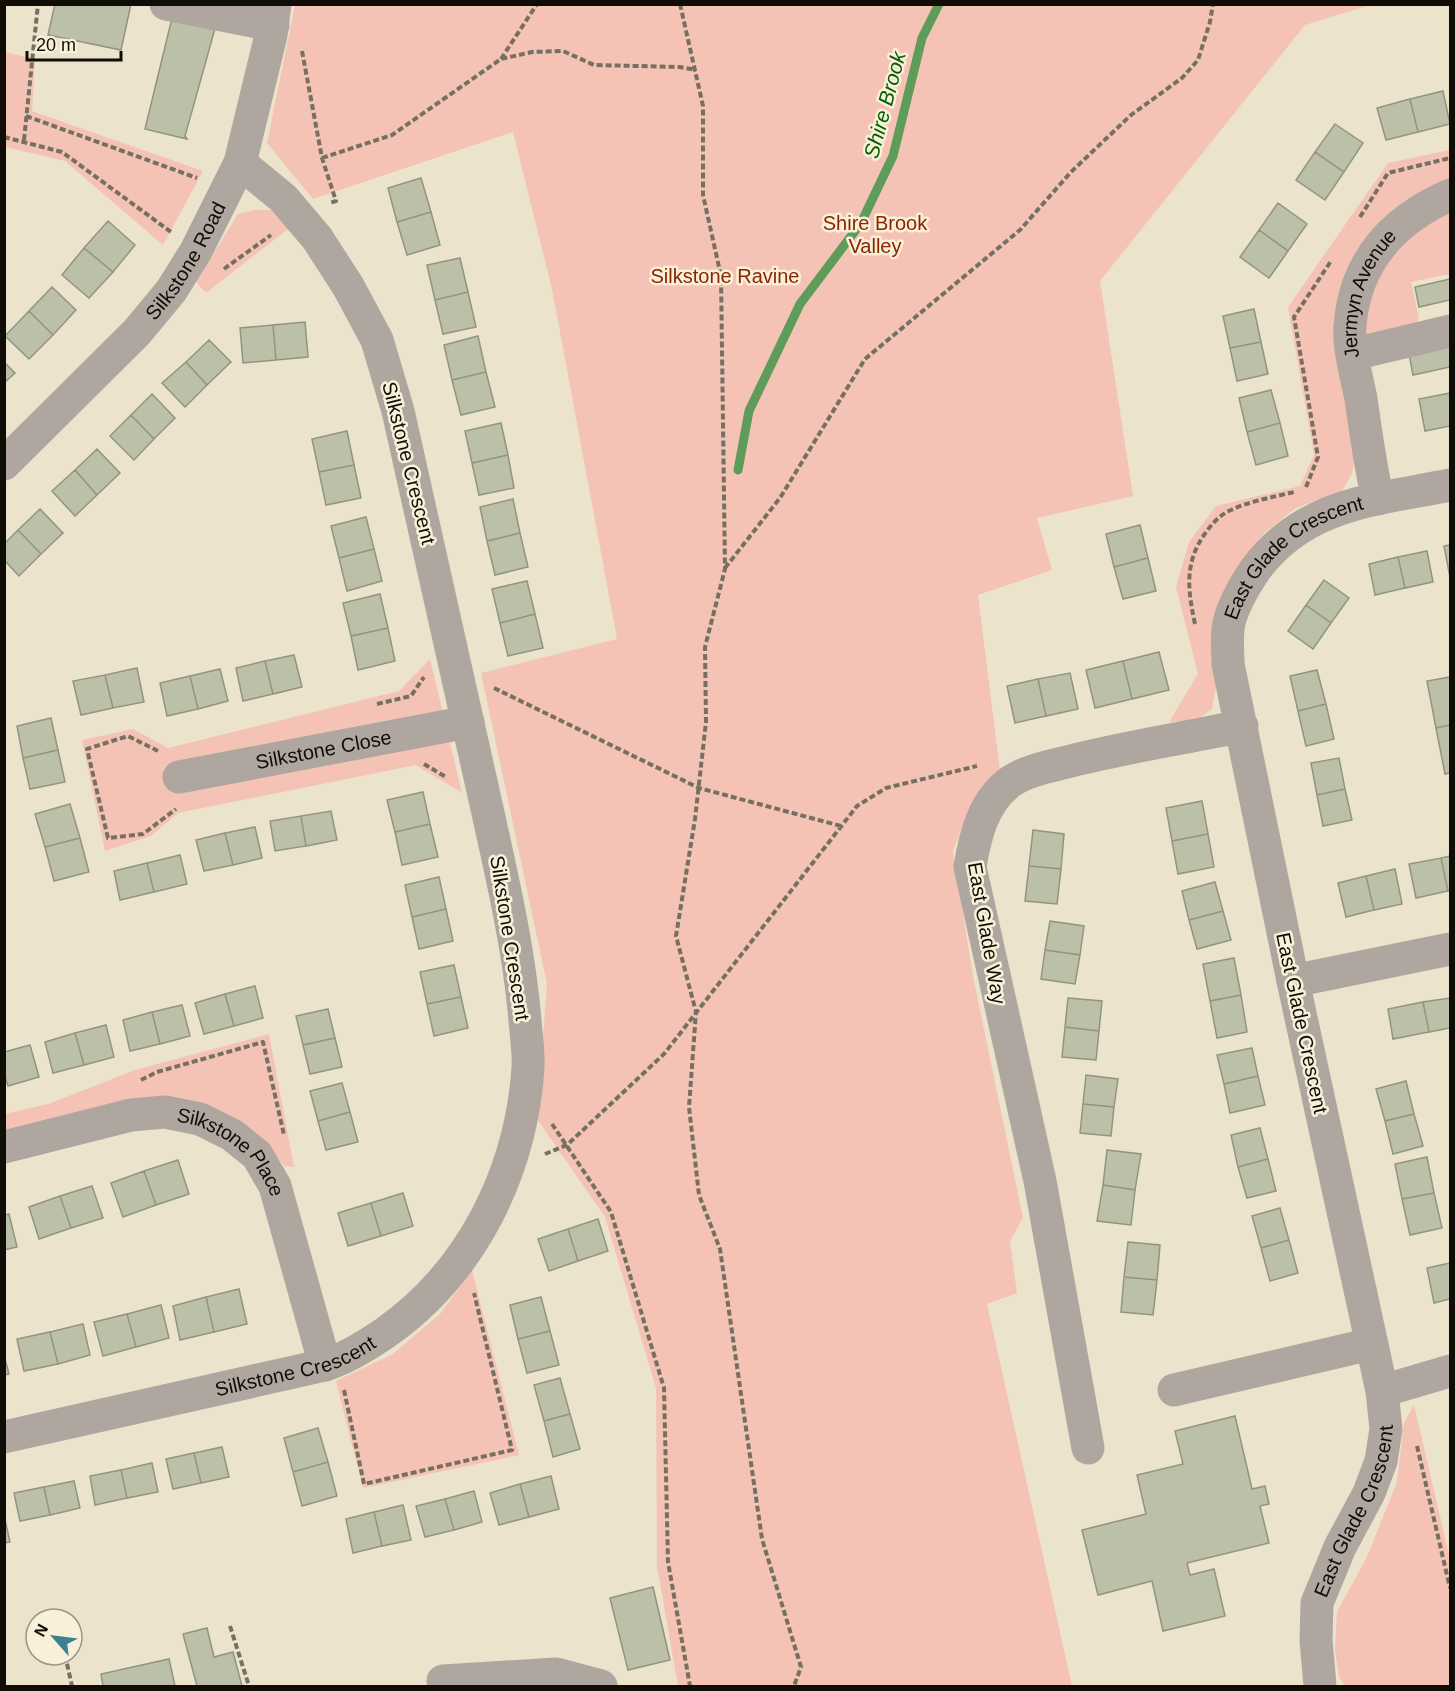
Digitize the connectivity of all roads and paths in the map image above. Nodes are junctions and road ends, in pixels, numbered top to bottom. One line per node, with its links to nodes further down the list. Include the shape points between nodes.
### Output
1 (38, 4): 9 (path)
2 (166, 4): 6 (street)
3 (537, 4): 7 (path)
4 (680, 4): 8 (path)
5 (1213, 4): 22 (path, via 1198,60 1182,78 1131,115 1071,172 1020,230 865,359 780,498)
6 (274, 15): 12 (path, via 297,24); 13 (street, Silkstone Road)
7 (501, 59): 8 (path, via 563,51 594,65); 12 (path, via 392,135)
8 (696, 70): 22 (path, via 703,106 703,195 721,276)
9 (26, 116): 11 (path); 13 (path)
10 (4, 137): 11 (path)
11 (24, 140): 16 (path, via 62,152)
12 (322, 158): 15 (path, via 336,201)
13 (234, 176): 15 (street, Silkstone Crescent, via 283,198); 16 (street, Silkstone Road)
14 (1450, 195): 18 (street, Jermyn Avenue, via 1400,223 1375,250 1359,286 1350,328)
15 (296, 214): 16 (path, via 198,289); 23 (street, Silkstone Crescent, via 348,286 377,340 398,411)
16 (188, 263): 19 (street, Silkstone Road, via 137,332)
17 (1450, 332): 18 (street)
18 (1354, 354): 21 (street, Jermyn Avenue)
19 (4, 464)
20 (1450, 485): 21 (street, East Glade Crescent)
21 (1378, 499): 24 (street, East Glade Crescent, via 1334,510 1298,527 1268,554 1245,584 1229,623 1228,664)
22 (725, 569): 27 (path, via 705,647 706,722)
23 (465, 707): 26 (street, Silkstone Close); 27 (path, via 488,685); 32 (street, Silkstone Crescent, via 522,984)
24 (1242, 726): 30 (street, East Glade Crescent); 44 (street, East Glade Way, via 1040,769 1011,782 990,805 975,833 970,867 1040,1181)
25 (987, 764): 28 (path, via 885,788 857,806)
26 (179, 777)
27 (699, 788): 28 (path); 31 (path, via 676,936)
28 (841, 826): 31 (path)
29 (1450, 949): 30 (street)
30 (1293, 981): 37 (street, East Glade Crescent)
31 (696, 1012): 33 (path, via 664,1054); 53 (path, via 689,1107 699,1195 720,1249 762,1539 801,1667)
32 (526, 1086): 33 (path); 35 (street, Silkstone Crescent)
33 (567, 1145): 35 (path); 52 (path, via 611,1212 664,1388 668,1562)
34 (4, 1147): 38 (street, Silkstone Place, via 131,1115 165,1112 200,1119 232,1135 257,1155 275,1186)
35 (508, 1169): 36 (street, Silkstone Crescent)
36 (465, 1254): 38 (street, Silkstone Crescent, via 427,1299 398,1323); 38 (path, via 512,1450 364,1484)
37 (1371, 1344): 40 (street); 41 (street, East Glade Crescent)
38 (332, 1363): 42 (street, Silkstone Crescent)
39 (1450, 1371): 41 (street)
40 (1174, 1390)
41 (1382, 1391): 54 (street, East Glade Crescent, via 1386,1429 1381,1461 1317,1603)
42 (4, 1437)
43 (1417, 1443): 45 (path)
44 (1088, 1448)
45 (1450, 1588)
46 (230, 1626): 50 (path)
47 (68, 1667): 49 (path)
48 (443, 1681): 51 (street, via 556,1674)
49 (72, 1686)
50 (249, 1686)
51 (601, 1686)
52 (690, 1686)
53 (794, 1686)
54 (1320, 1686)

